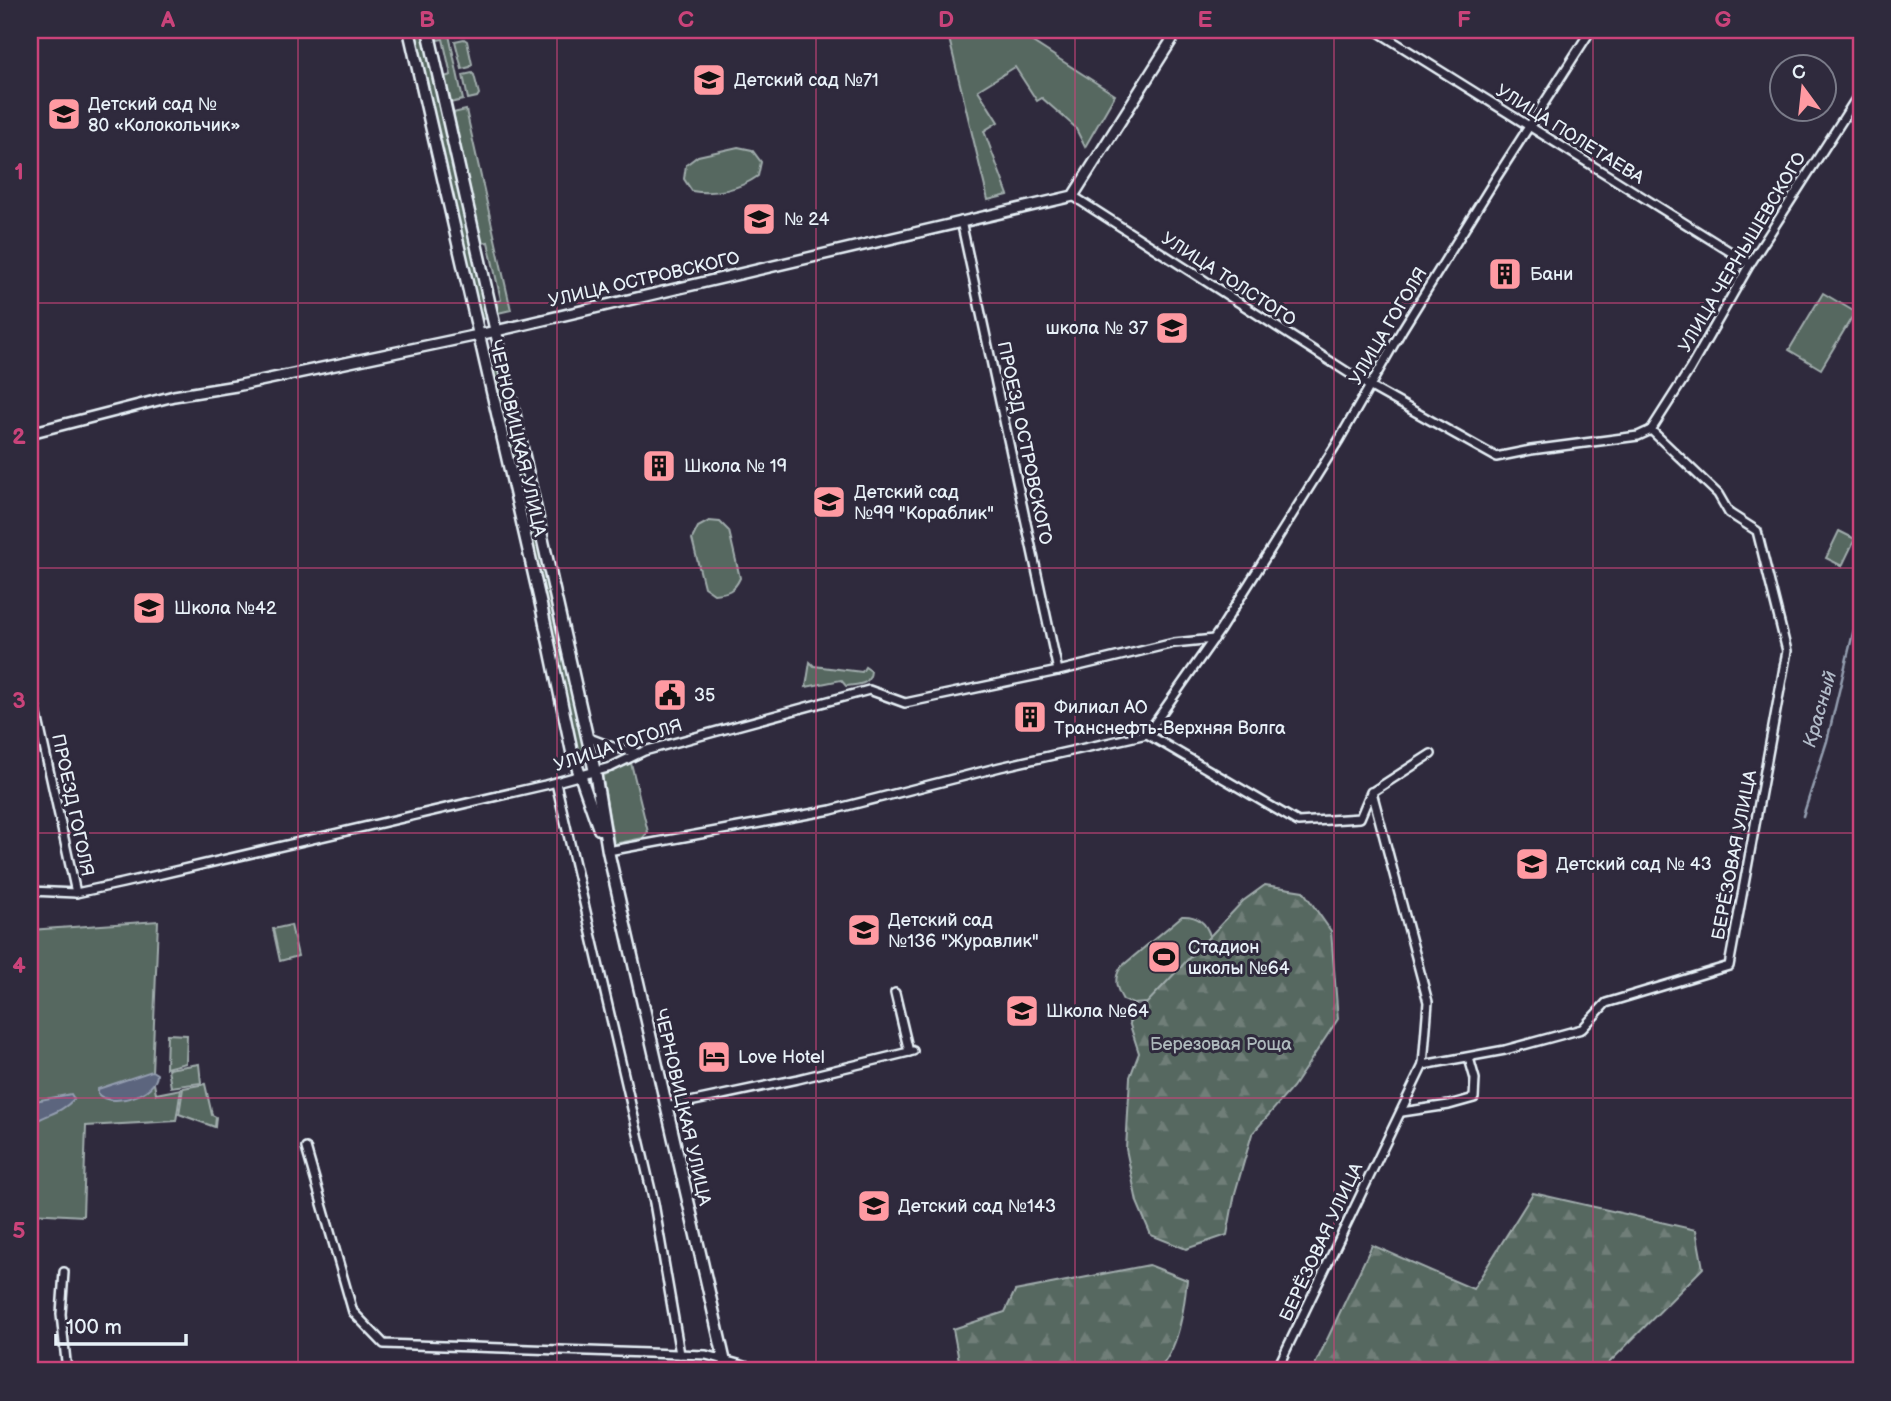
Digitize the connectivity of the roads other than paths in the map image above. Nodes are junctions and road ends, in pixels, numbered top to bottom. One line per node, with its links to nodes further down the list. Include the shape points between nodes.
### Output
1 (409, 30): 12 (main road, ЧЕРНОВИЦКАЯ УЛИЦА)
2 (428, 30): 11 (main road, ЧЕРНОВИЦКАЯ УЛИЦА)
3 (1178, 30): 8 (street)
4 (1375, 30): 7 (street, УЛИЦА ПОЛЕТАЕВА)
5 (1591, 30): 7 (street, УЛИЦА ГОГОЛЯ)
6 (1861, 91): 10 (street, УЛИЦА ЧЕРНЫШЕВСКОГО)
7 (1529, 127): 10 (street, УЛИЦА ПОЛЕТАЕВА); 13 (street, УЛИЦА ГОГОЛЯ)
8 (1073, 196): 9 (street, УЛИЦА ОСТРОВСКОГО); 13 (street, УЛИЦА ТОЛСТОГО)
9 (961, 222): 11 (street, УЛИЦА ОСТРОВСКОГО); 17 (street, ПРОЕЗД ОСТРОВСКОГО)
10 (1750, 264): 14 (street, УЛИЦА ЧЕРНЫШЕВСКОГО)
11 (496, 331): 12 (street, УЛИЦА ОСТРОВСКОГО); 20 (main road, ЧЕРНОВИЦКАЯ УЛИЦА)
12 (477, 335): 15 (street, УЛИЦА ОСТРОВСКОГО, via 174,396); 24 (main road, ЧЕРНОВИЦКАЯ УЛИЦА)
13 (1369, 386): 14 (street, УЛИЦА ТОЛСТОГО, via 1496,457 1638,436); 16 (street, УЛИЦА ГОГОЛЯ)
14 (1651, 430): 31 (street, БЕРЁЗОВАЯ УЛИЦА, via 1718,494 1729,513 1758,531 1787,651 1729,966 1606,1003 1582,1028)
15 (30, 433)
16 (1214, 639): 17 (street, УЛИЦА ГОГОЛЯ, via 1159,646); 19 (street, УЛИЦА ГОГОЛЯ)
17 (1058, 671): 21 (street, УЛИЦА ГОГОЛЯ, via 905,703 869,690)
18 (30, 683): 29 (street, ПРОЕЗД ГОГОЛЯ)
19 (1147, 734): 26 (street, via 1298,822 1360,818); 27 (street, via 831,810)
20 (587, 737): 21 (street); 23 (main road, ЧЕРНОВИЦКАЯ УЛИЦА)
21 (638, 753): 23 (street, УЛИЦА ГОГОЛЯ)
22 (1431, 754): 26 (street)
23 (595, 772): 24 (street, УЛИЦА ГОГОЛЯ); 27 (main road, ЧЕРНОВИЦКАЯ УЛИЦА)
24 (580, 776): 25 (street, УЛИЦА ГОГОЛЯ); 27 (main road, ЧЕРНОВИЦКАЯ УЛИЦА)
25 (556, 783): 29 (street, УЛИЦА ГОГОЛЯ); 37 (street, via 654,1203)
26 (1371, 792): 32 (street, БЕРЁЗОВАЯ УЛИЦА, via 1428,1002)
27 (608, 851): 33 (main road, ЧЕРНОВИЦКАЯ УЛИЦА)
28 (30, 891): 29 (street, УЛИЦА ГОГОЛЯ)
29 (76, 893)
30 (895, 993): 33 (street, via 911,1052)
31 (1469, 1058): 32 (street); 34 (street, via 1474,1098)
32 (1423, 1065): 34 (street, БЕРЁЗОВАЯ УЛИЦА)
33 (666, 1107): 38 (main road, ЧЕРНОВИЦКАЯ УЛИЦА)
34 (1402, 1112): 42 (street, БЕРЁЗОВАЯ УЛИЦА)
35 (306, 1148): 37 (street, via 353,1312 384,1344)
36 (64, 1272): 39 (street, via 61,1314)
37 (680, 1354): 38 (street)
38 (724, 1359): 40 (main road, ЧЕРНОВИЦКАЯ УЛИЦА); 41 (street)
39 (66, 1371)
40 (727, 1371)
41 (763, 1371)
42 (1276, 1371)

